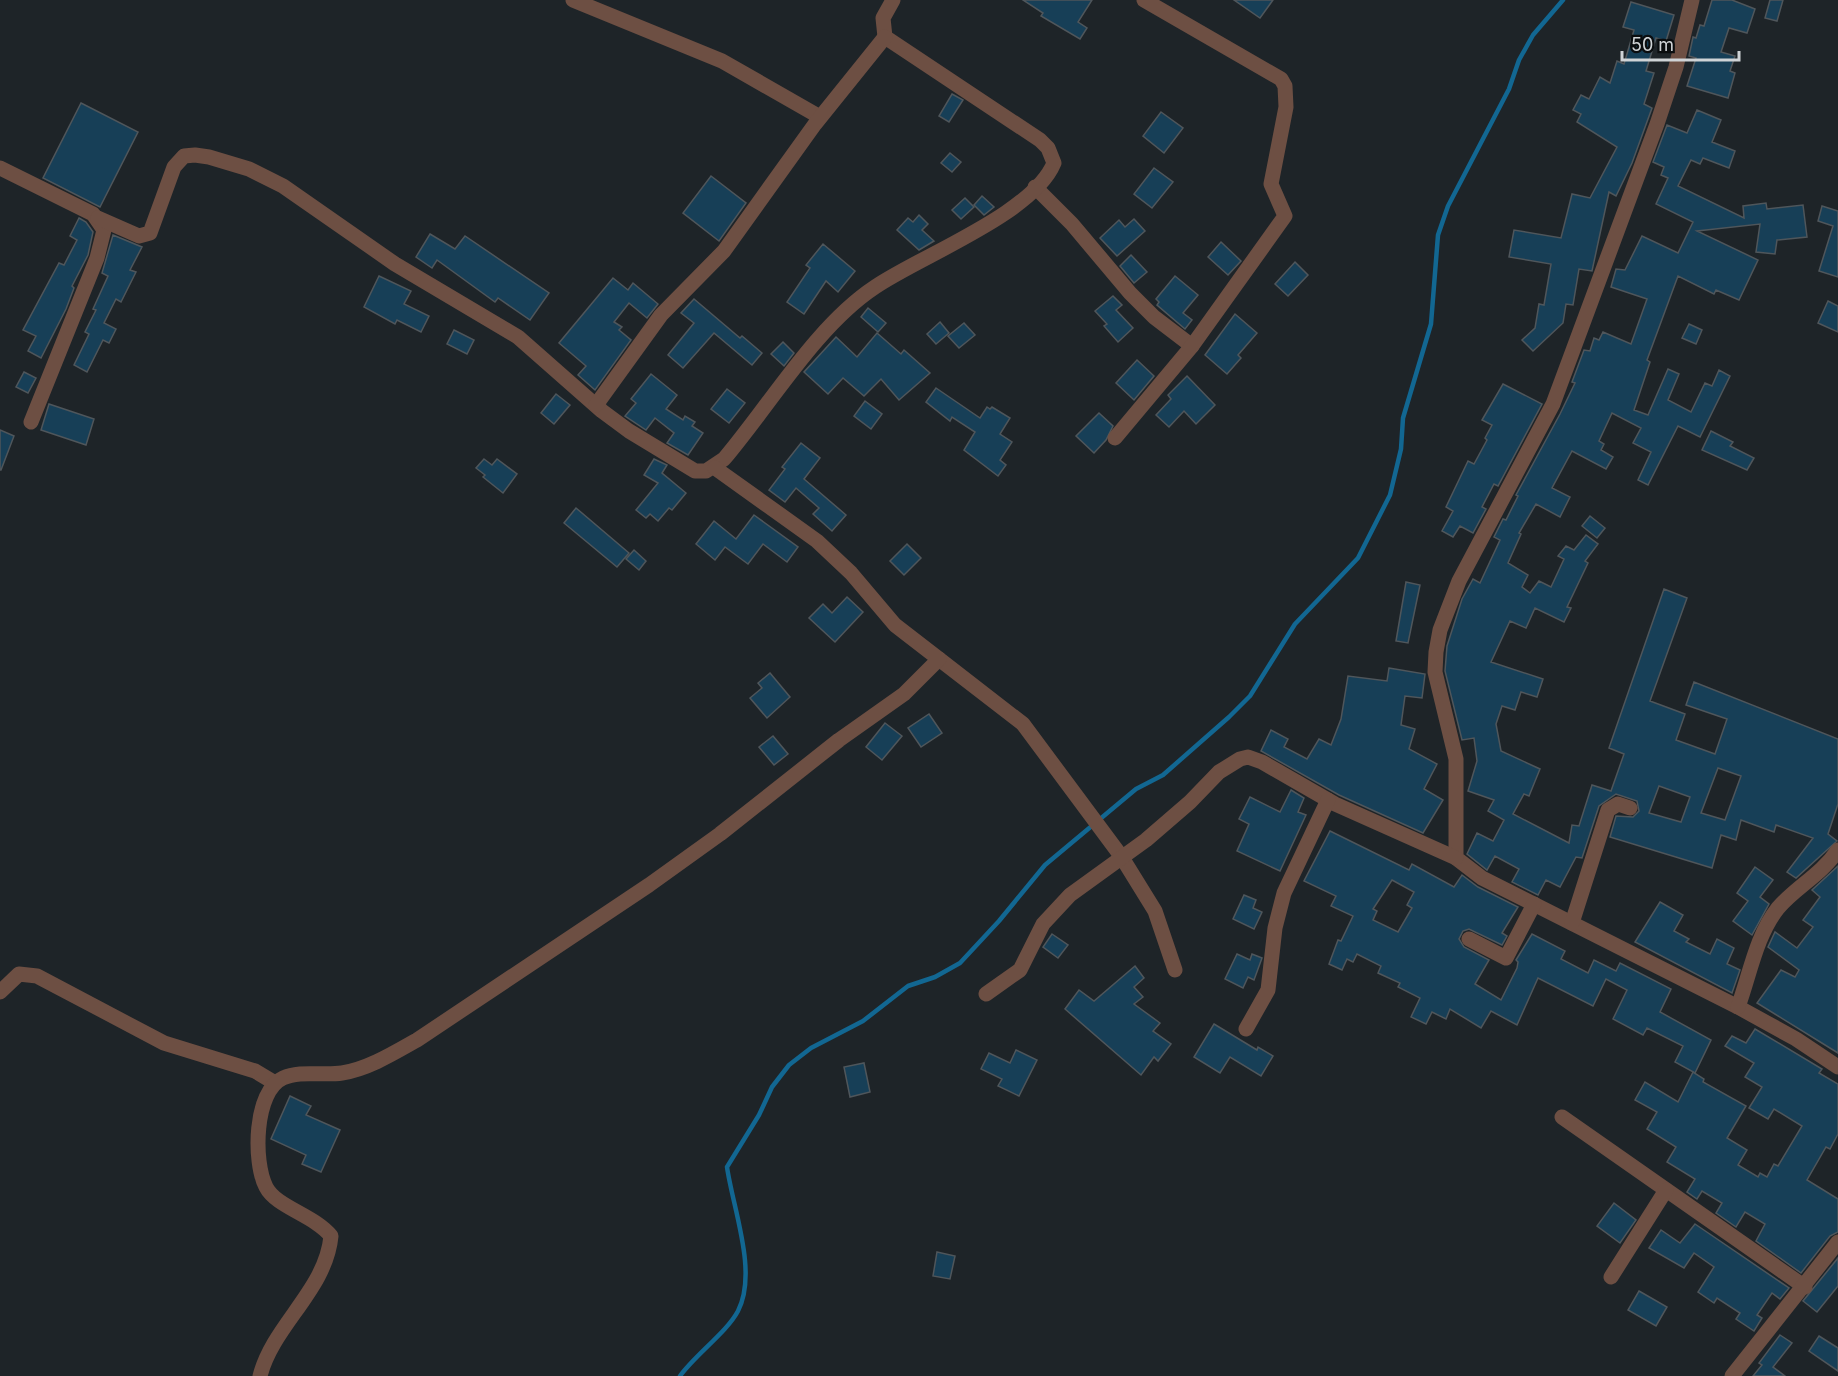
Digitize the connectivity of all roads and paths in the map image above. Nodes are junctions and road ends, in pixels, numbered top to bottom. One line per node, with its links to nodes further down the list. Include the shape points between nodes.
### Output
1 (573, 0): 6 (street, via 722,61)
2 (893, 0): 5 (street, via 883,18)
3 (1144, 0): 10 (street, via 1281,78 1285,86 1283,133 1271,184 1285,216)
4 (1692, 0): 20 (street, via 1657,124 1553,404 1459,581 1440,630 1435,672 1456,759)
5 (885, 37): 6 (street); 8 (street, via 1048,148 1054,163)
6 (820, 117): 11 (street, via 724,251 662,315)
7 (0, 168): 9 (street)
8 (1035, 187): 10 (street, via 1130,293); 14 (street, via 994,218 873,288 814,346)
9 (98, 218): 11 (street, via 139,236 150,233 174,167 184,156 195,154 249,169 283,186 395,264 518,337); 12 (street, via 104,230 101,248)
10 (1192, 346): 13 (street)
11 (596, 405): 14 (street, via 629,432 695,471)
12 (31, 422)
13 (1115, 438)
14 (715, 468): 15 (street, via 817,541 851,573 895,626)
15 (939, 658): 19 (street, via 1023,724); 30 (street, via 904,694 720,834 417,1040 343,1073 291,1074)
16 (1328, 800): 19 (street, via 1262,762 1240,759 1219,772 1146,840); 20 (street); 28 (street, via 1284,893 1275,928 1268,990)
17 (1630, 808): 22 (street, via 1618,804 1608,810)
18 (1838, 850): 27 (street, via 1772,917 1761,936)
19 (1120, 856): 24 (street, via 1155,911); 26 (street, via 1052,912 1020,970)
20 (1456, 858): 21 (street, via 1482,878)
21 (1534, 904): 22 (street); 23 (street, via 1506,958)
22 (1572, 923): 27 (street)
23 (1469, 939)
24 (1175, 970)
25 (0, 992): 30 (street, via 19,974 37,976 164,1043 255,1071)
26 (986, 994)
27 (1738, 1007): 29 (street)
28 (1245, 1029)
29 (1838, 1067)
30 (275, 1083): 37 (street, via 268,1089 259,1130 259,1167 266,1188 275,1199 322,1225 331,1236 330,1249 317,1276 273,1348)
31 (1562, 1117): 32 (street)
32 (1666, 1190): 34 (street); 35 (street)
33 (1838, 1242): 35 (street)
34 (1611, 1277)
35 (1805, 1287): 36 (street)
36 (1734, 1375)
37 (261, 1376)

